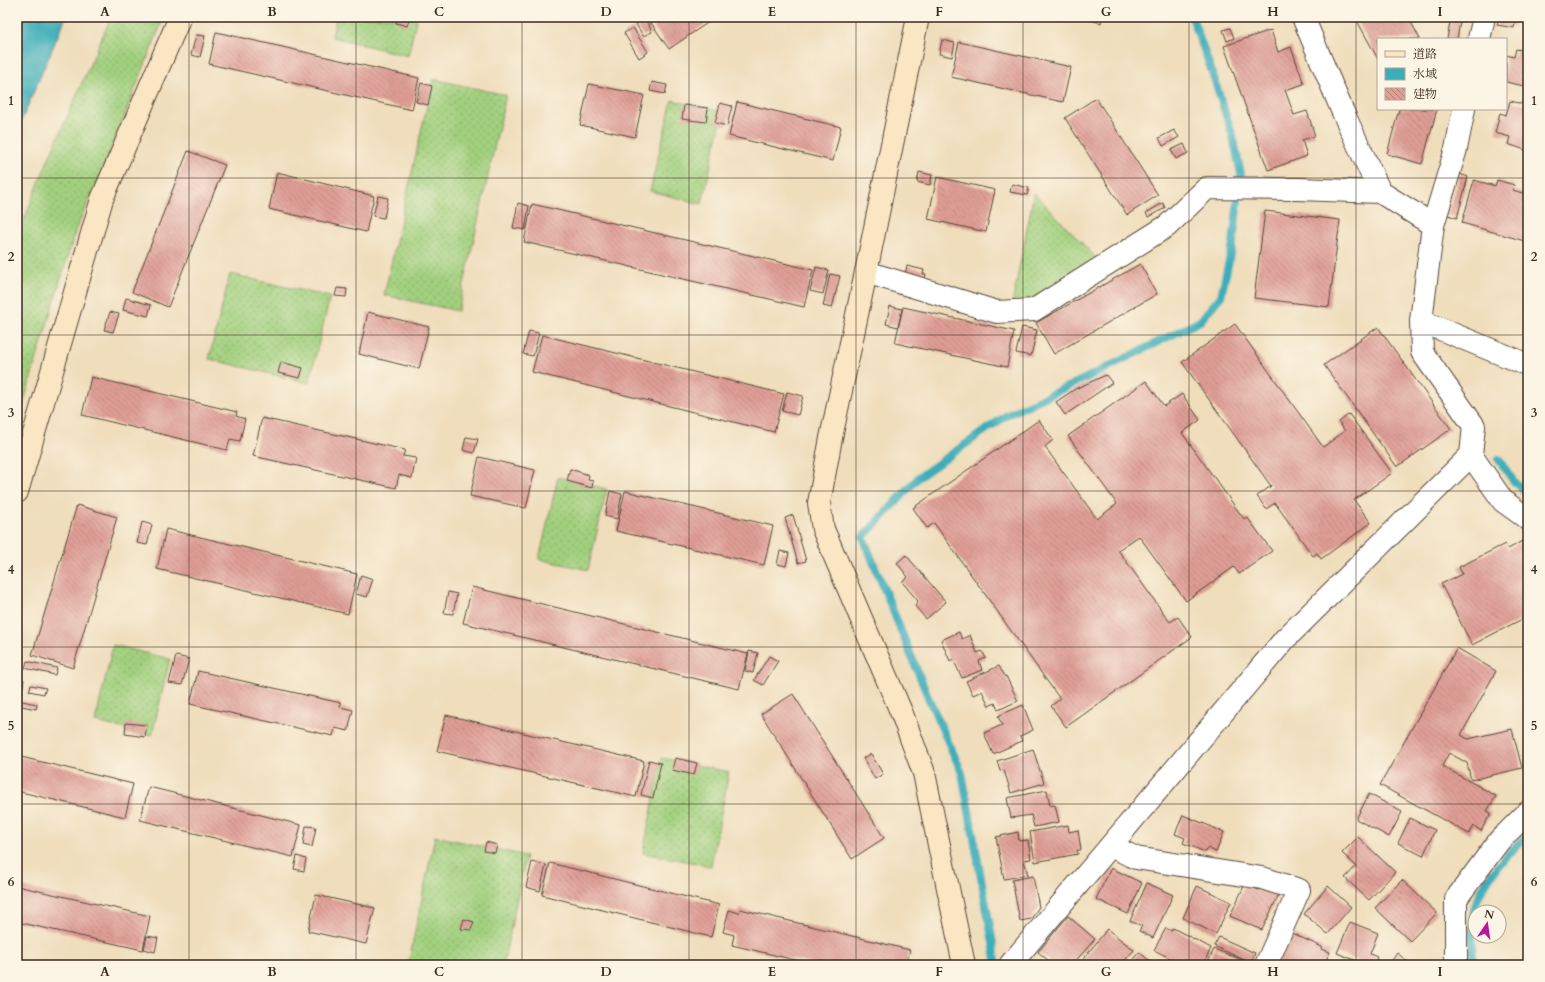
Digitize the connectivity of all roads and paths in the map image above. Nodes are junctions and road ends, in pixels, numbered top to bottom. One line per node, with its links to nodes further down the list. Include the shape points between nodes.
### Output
1 (180, 17): 13 (street, via 102,199)
2 (918, 17): 9 (street)
3 (1303, 17): 7 (street)
4 (1484, 17): 5 (street)
5 (1479, 38)
6 (1464, 110): 8 (street, via 1456,149)
7 (1380, 192): 8 (street); 9 (street, via 1207,188 1167,226 1034,310 997,312)
8 (1433, 225): 10 (street)
9 (866, 272): 18 (street, via 819,503 823,529 902,714 924,773)
10 (1421, 321): 11 (street); 12 (street, via 1422,352 1474,426)
11 (1528, 365)
12 (1471, 455): 14 (street, via 1503,501); 16 (street, via 1285,639)
13 (17, 492)
14 (1528, 519)
15 (1528, 812): 20 (street, via 1500,841 1456,899)
16 (1111, 846): 17 (street); 19 (street, via 1136,858 1262,878 1299,890)
17 (1014, 964)
18 (964, 965)
19 (1266, 965)
20 (1456, 965)

